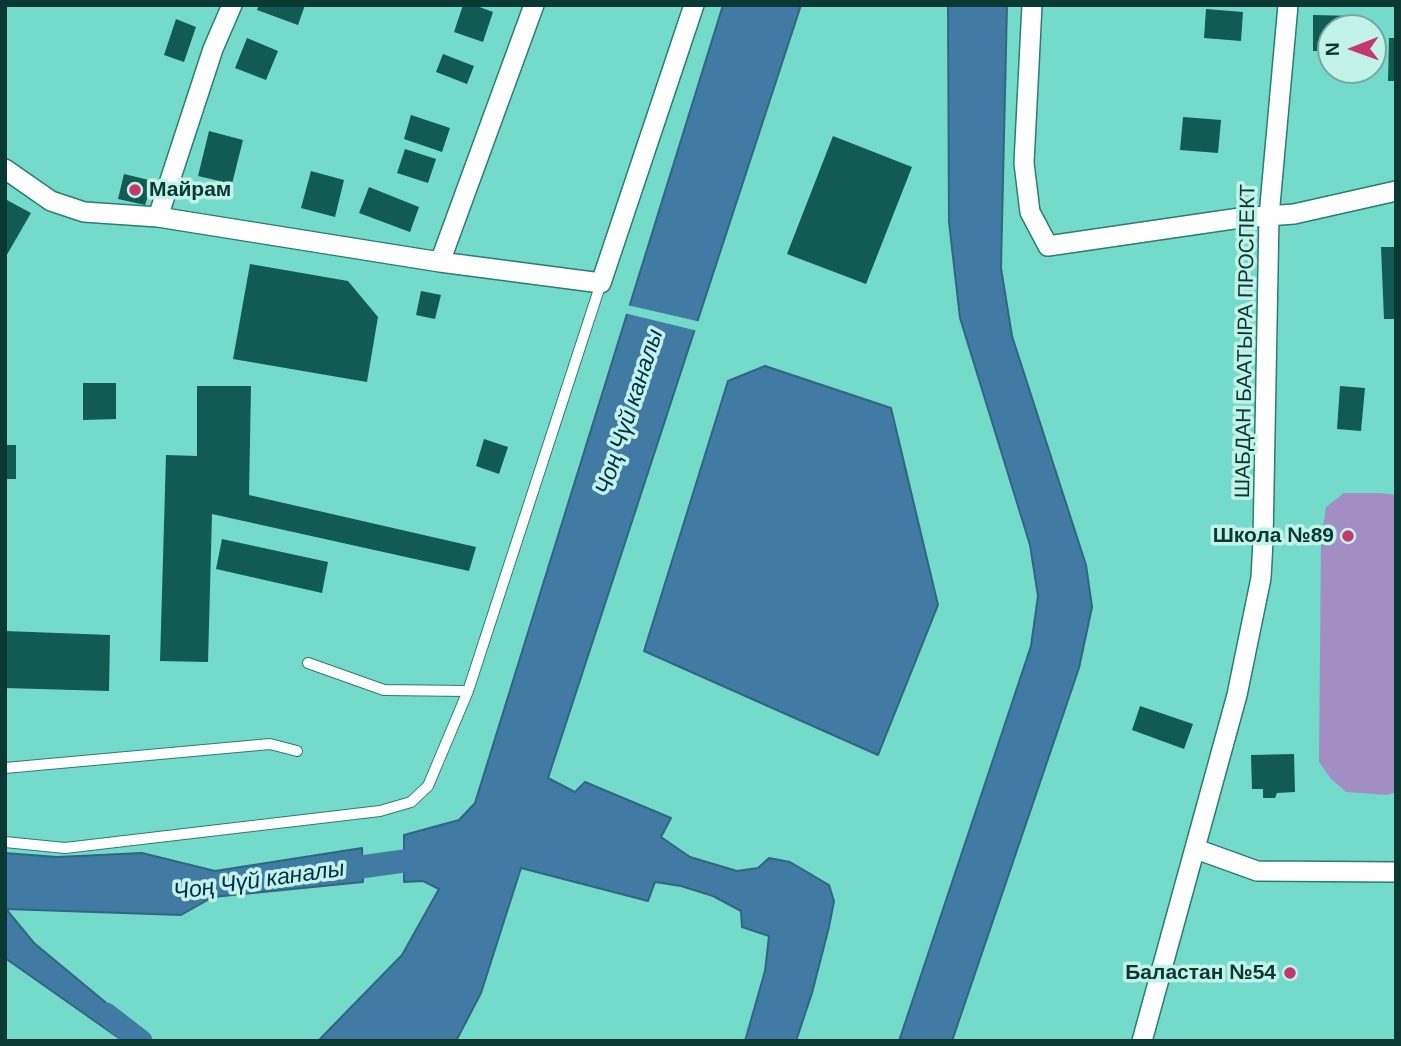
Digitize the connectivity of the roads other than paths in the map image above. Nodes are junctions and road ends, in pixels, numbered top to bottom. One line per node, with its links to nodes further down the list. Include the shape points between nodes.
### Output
1 (232, 5): 9 (street)
2 (534, 5): 10 (street)
3 (694, 5): 11 (street)
4 (1032, 5): 8 (street, via 1024,163 1030,212 1048,246)
5 (1288, 5): 8 (street, ШАБДАН БААТЫРА ПРОСПЕКТ)
6 (5, 169): 9 (street, via 51,201 85,212)
7 (1396, 191): 8 (street)
8 (1269, 216): 17 (street, ШАБДАН БААТЫРА ПРОСПЕКТ, via 1261,578 1237,695)
9 (158, 217): 10 (street)
10 (440, 262): 11 (street)
11 (601, 283): 13 (lane)
12 (308, 663): 13 (lane, via 384,690)
13 (468, 691): 16 (lane, via 428,786 411,802 380,811 65,848)
14 (297, 751): 15 (lane, via 270,744)
15 (5, 768)
16 (5, 842)
17 (1196, 849): 18 (street, via 1256,871); 19 (street, ШАБДАН БААТЫРА ПРОСПЕКТ)
18 (1396, 872)
19 (1142, 1041)

